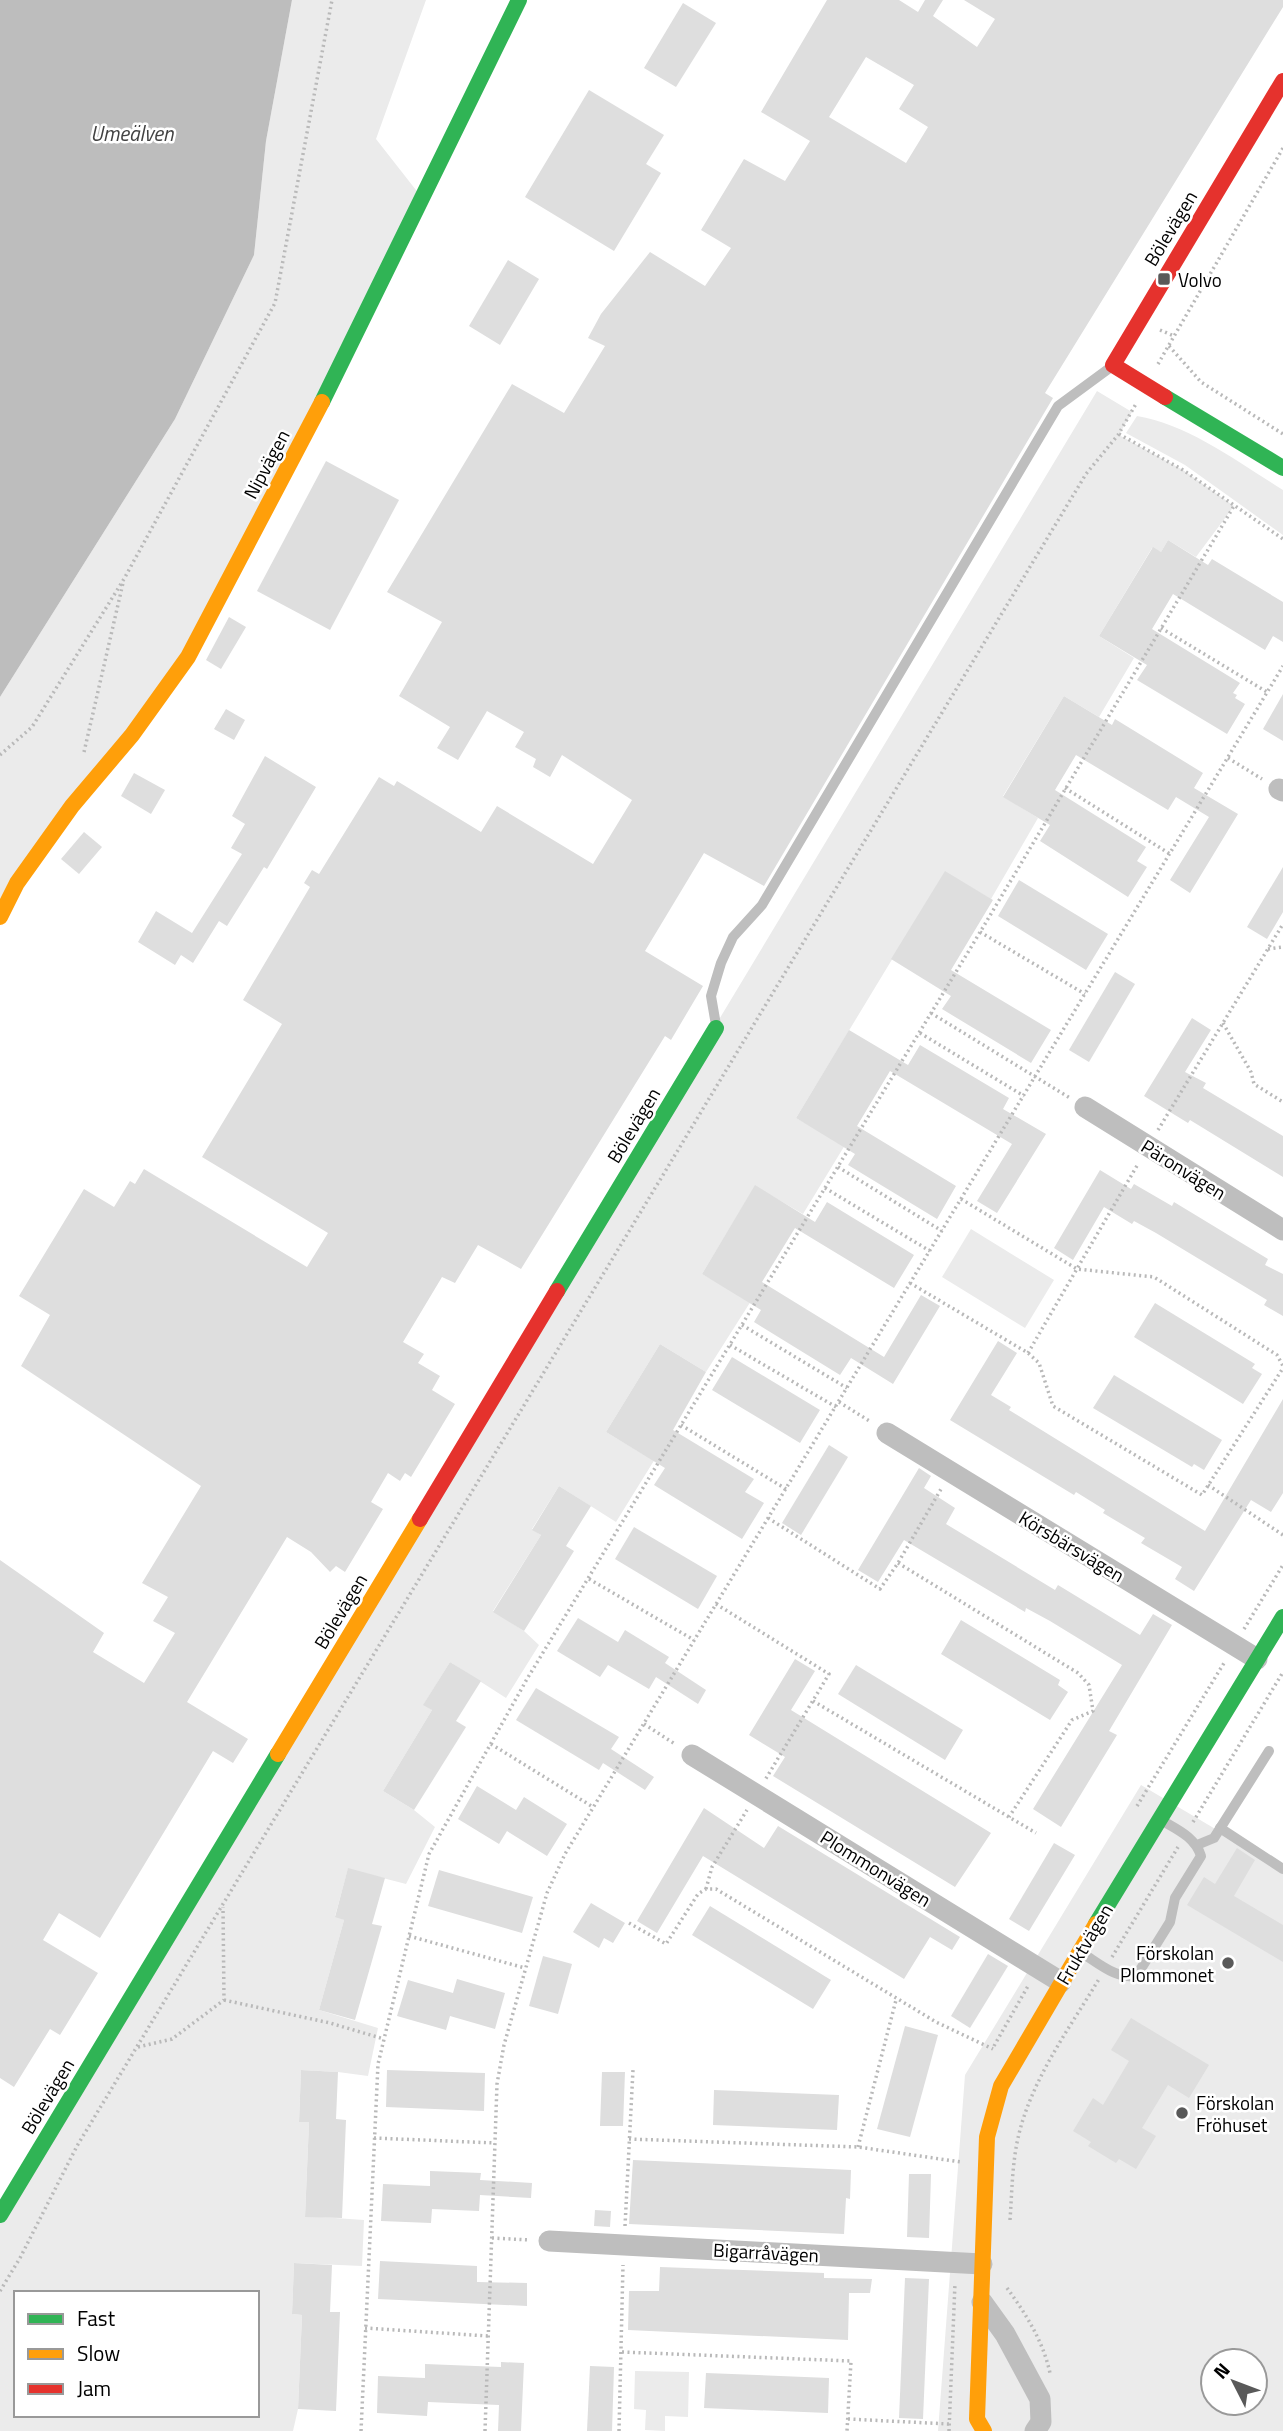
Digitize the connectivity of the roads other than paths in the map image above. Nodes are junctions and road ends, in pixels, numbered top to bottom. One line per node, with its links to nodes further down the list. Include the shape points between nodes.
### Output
1 (519, 0): 5 (street, Nipvägen, via 299,448 188,657 132,735 72,806 17,883)
2 (1283, 81): 3 (street, Bölevägen)
3 (1113, 365): 4 (street); 6 (lane, via 1058,406 762,905 733,937 711,996)
4 (1283, 468)
5 (0, 917)
6 (716, 1028): 20 (street, Bölevägen)
7 (1085, 1107): 8 (street, Päronvägen)
8 (1283, 1230)
9 (887, 1433): 11 (street, Körsbärsvägen)
10 (1283, 1617): 11 (street, Fruktvägen)
11 (1257, 1659): 14 (street, Fruktvägen)
12 (1269, 1751): 15 (lane)
13 (692, 1755): 19 (street, Plommonvägen)
14 (1159, 1819): 16 (lane); 18 (street, Fruktvägen)
15 (1220, 1828): 16 (lane, via 1214,1839); 17 (lane)
16 (1197, 1845): 18 (lane, via 1201,1856 1175,1898 1170,1922 1137,1975 1128,1978)
17 (1283, 1869)
18 (1080, 1951): 19 (street, Fruktvägen)
19 (1061, 1982): 22 (street, Fruktvägen, via 1001,2086 987,2137)
20 (0, 2215)
21 (550, 2241): 22 (street, Bigarråvägen)
22 (982, 2264): 23 (street, Fruktvägen)
23 (982, 2302): 24 (street, Fruktvägen, via 977,2419); 25 (street, via 1040,2399 1041,2422)
24 (984, 2431)
25 (1035, 2431)

